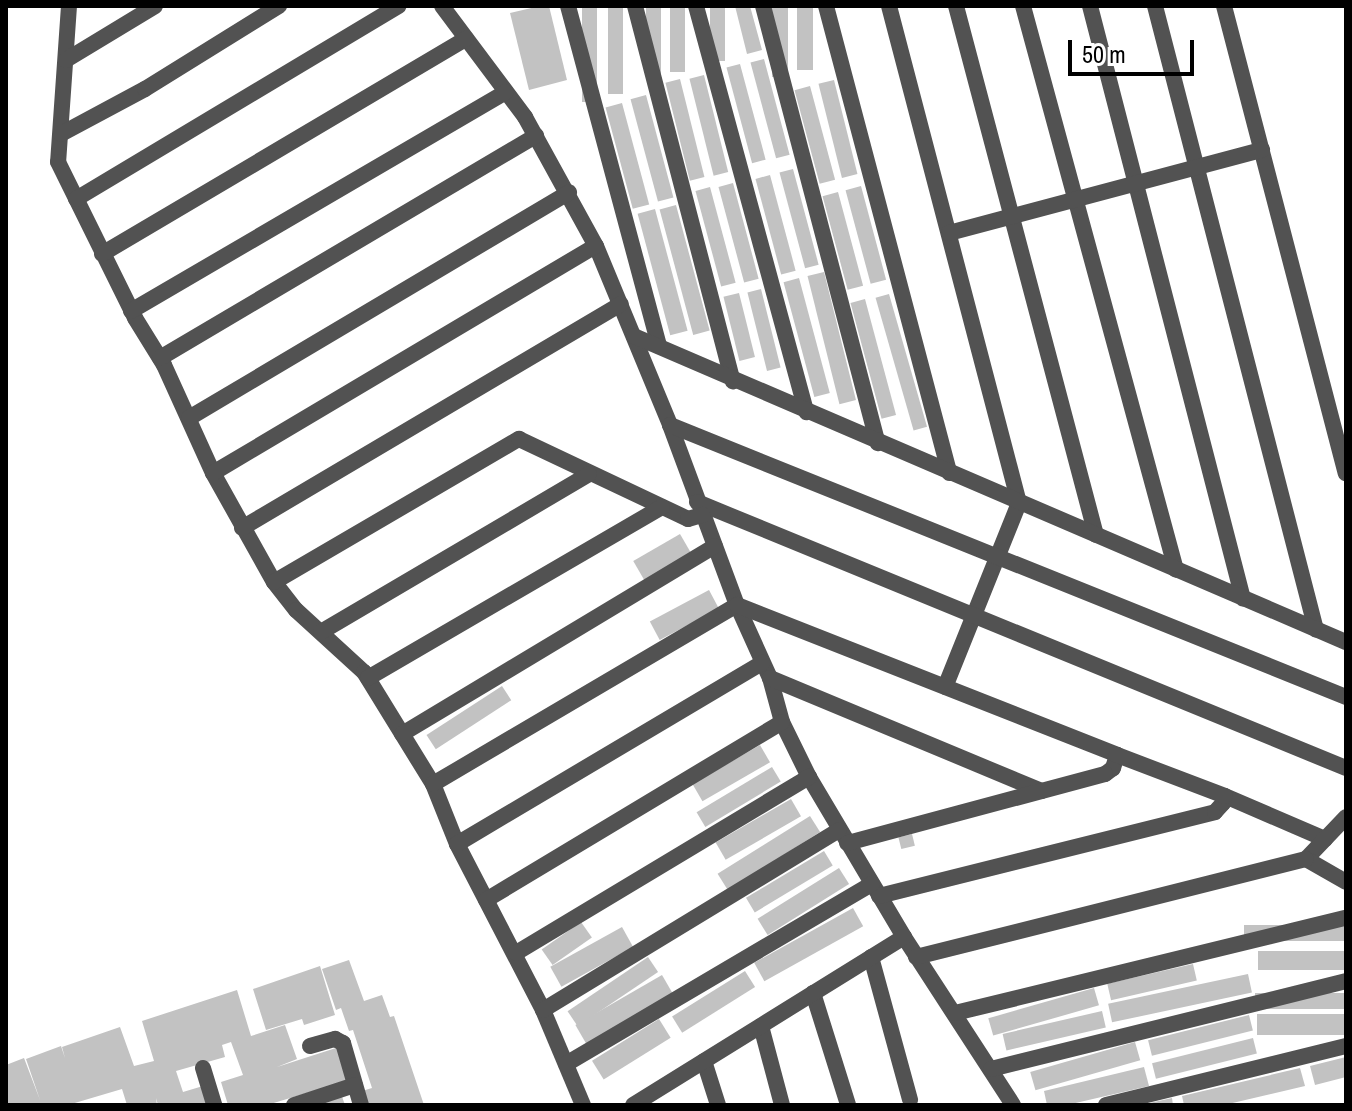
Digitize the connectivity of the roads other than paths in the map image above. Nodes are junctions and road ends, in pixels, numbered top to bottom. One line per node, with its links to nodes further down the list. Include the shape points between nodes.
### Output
1 (69, 6): 18 (street)
2 (155, 6): 18 (street)
3 (279, 6): 20 (street)
4 (399, 6): 26 (street)
5 (442, 6): 17 (street)
6 (568, 6): 35 (street)
7 (635, 6): 37 (street)
8 (696, 6): 38 (street)
9 (763, 6): 41 (street)
10 (826, 6): 43 (street)
11 (889, 6): 29 (street)
12 (956, 6): 28 (street)
13 (1023, 6): 27 (street)
14 (1090, 6): 24 (street)
15 (1155, 6): 23 (street)
16 (1224, 6): 22 (street)
17 (466, 39): 19 (street); 31 (street)
18 (66, 60): 20 (street)
19 (506, 92): 21 (street); 33 (street)
20 (61, 134): 26 (street, via 58,162)
21 (536, 136): 25 (street); 36 (street)
22 (1262, 150): 23 (street); 44 (street)
23 (1197, 167): 24 (street); 58 (street)
24 (1136, 183): 27 (street); 55 (street)
25 (569, 192): 30 (street); 39 (street)
26 (76, 199): 31 (street)
27 (1076, 199): 28 (street); 53 (street)
28 (1012, 216): 29 (street); 50 (street)
29 (949, 233): 46 (street)
30 (596, 246): 32 (street); 42 (street)
31 (102, 254): 33 (street)
32 (621, 304): 34 (street); 49 (street)
33 (131, 311): 36 (street)
34 (634, 336): 35 (street); 40 (street)
35 (659, 346): 37 (street)
36 (160, 358): 39 (street)
37 (733, 381): 38 (street)
38 (806, 412): 41 (street)
39 (189, 418): 42 (street)
40 (670, 425): 48 (street); 52 (street)
41 (878, 443): 43 (street)
42 (213, 473): 49 (street)
43 (949, 473): 46 (street)
44 (1346, 473)
45 (589, 474): 47 (street); 54 (street, via 519,439); 59 (street)
46 (1019, 503): 50 (street); 52 (street)
47 (662, 507): 48 (street, via 688,519); 62 (street)
48 (700, 509): 51 (street); 57 (street)
49 (242, 528): 54 (street)
50 (1096, 535): 53 (street)
51 (715, 546): 56 (street); 66 (street)
52 (997, 557): 57 (street); 64 (street)
53 (1176, 570): 55 (street)
54 (274, 582): 59 (street)
55 (1243, 599): 58 (street)
56 (737, 605): 61 (street); 63 (street); 70 (street)
57 (973, 616): 63 (street); 68 (street)
58 (1316, 630): 60 (street)
59 (321, 632): 62 (street)
60 (1346, 642)
61 (766, 670): 65 (street); 71 (street); 76 (street)
62 (368, 678): 66 (street)
63 (945, 687): 67 (street)
64 (1346, 697)
65 (782, 722): 69 (street); 80 (street)
66 (402, 734): 70 (street)
67 (1117, 755): 71 (street, via 1105,774); 72 (street)
68 (1346, 768)
69 (809, 777): 74 (street); 83 (street)
70 (433, 784): 76 (street)
71 (1041, 791): 74 (street)
72 (1225, 796): 75 (street); 79 (street, via 1215,812)
73 (1346, 817): 75 (street)
74 (843, 837): 79 (street); 88 (street)
75 (1325, 839): 77 (street)
76 (457, 844): 80 (street)
77 (1306, 859): 78 (street); 85 (street)
78 (1346, 882)
79 (875, 890): 82 (street); 94 (street)
80 (486, 900): 83 (street)
81 (1346, 918): 89 (street)
82 (904, 937): 84 (street); 85 (street)
83 (516, 953): 88 (street)
84 (871, 957): 87 (street); 99 (street)
85 (916, 957): 89 (street)
86 (1346, 981): 96 (street)
87 (813, 993): 90 (street); 107 (street)
88 (543, 1010): 94 (street)
89 (955, 1013): 96 (street)
90 (761, 1026): 93 (street); 106 (street)
91 (310, 1046): 97 (street, via 339,1040)
92 (1346, 1046): 109 (street)
93 (704, 1061): 98 (street); 105 (street)
94 (566, 1064): 103 (street)
95 (203, 1068): 100 (street)
96 (991, 1069): 108 (street)
97 (355, 1085): 101 (street); 102 (street)
98 (652, 1100): 104 (street)
99 (910, 1100)
100 (214, 1105)
101 (294, 1105)
102 (361, 1105)
103 (583, 1105)
104 (633, 1105)
105 (718, 1105)
106 (782, 1105)
107 (848, 1105)
108 (1013, 1105)
109 (1106, 1105)

